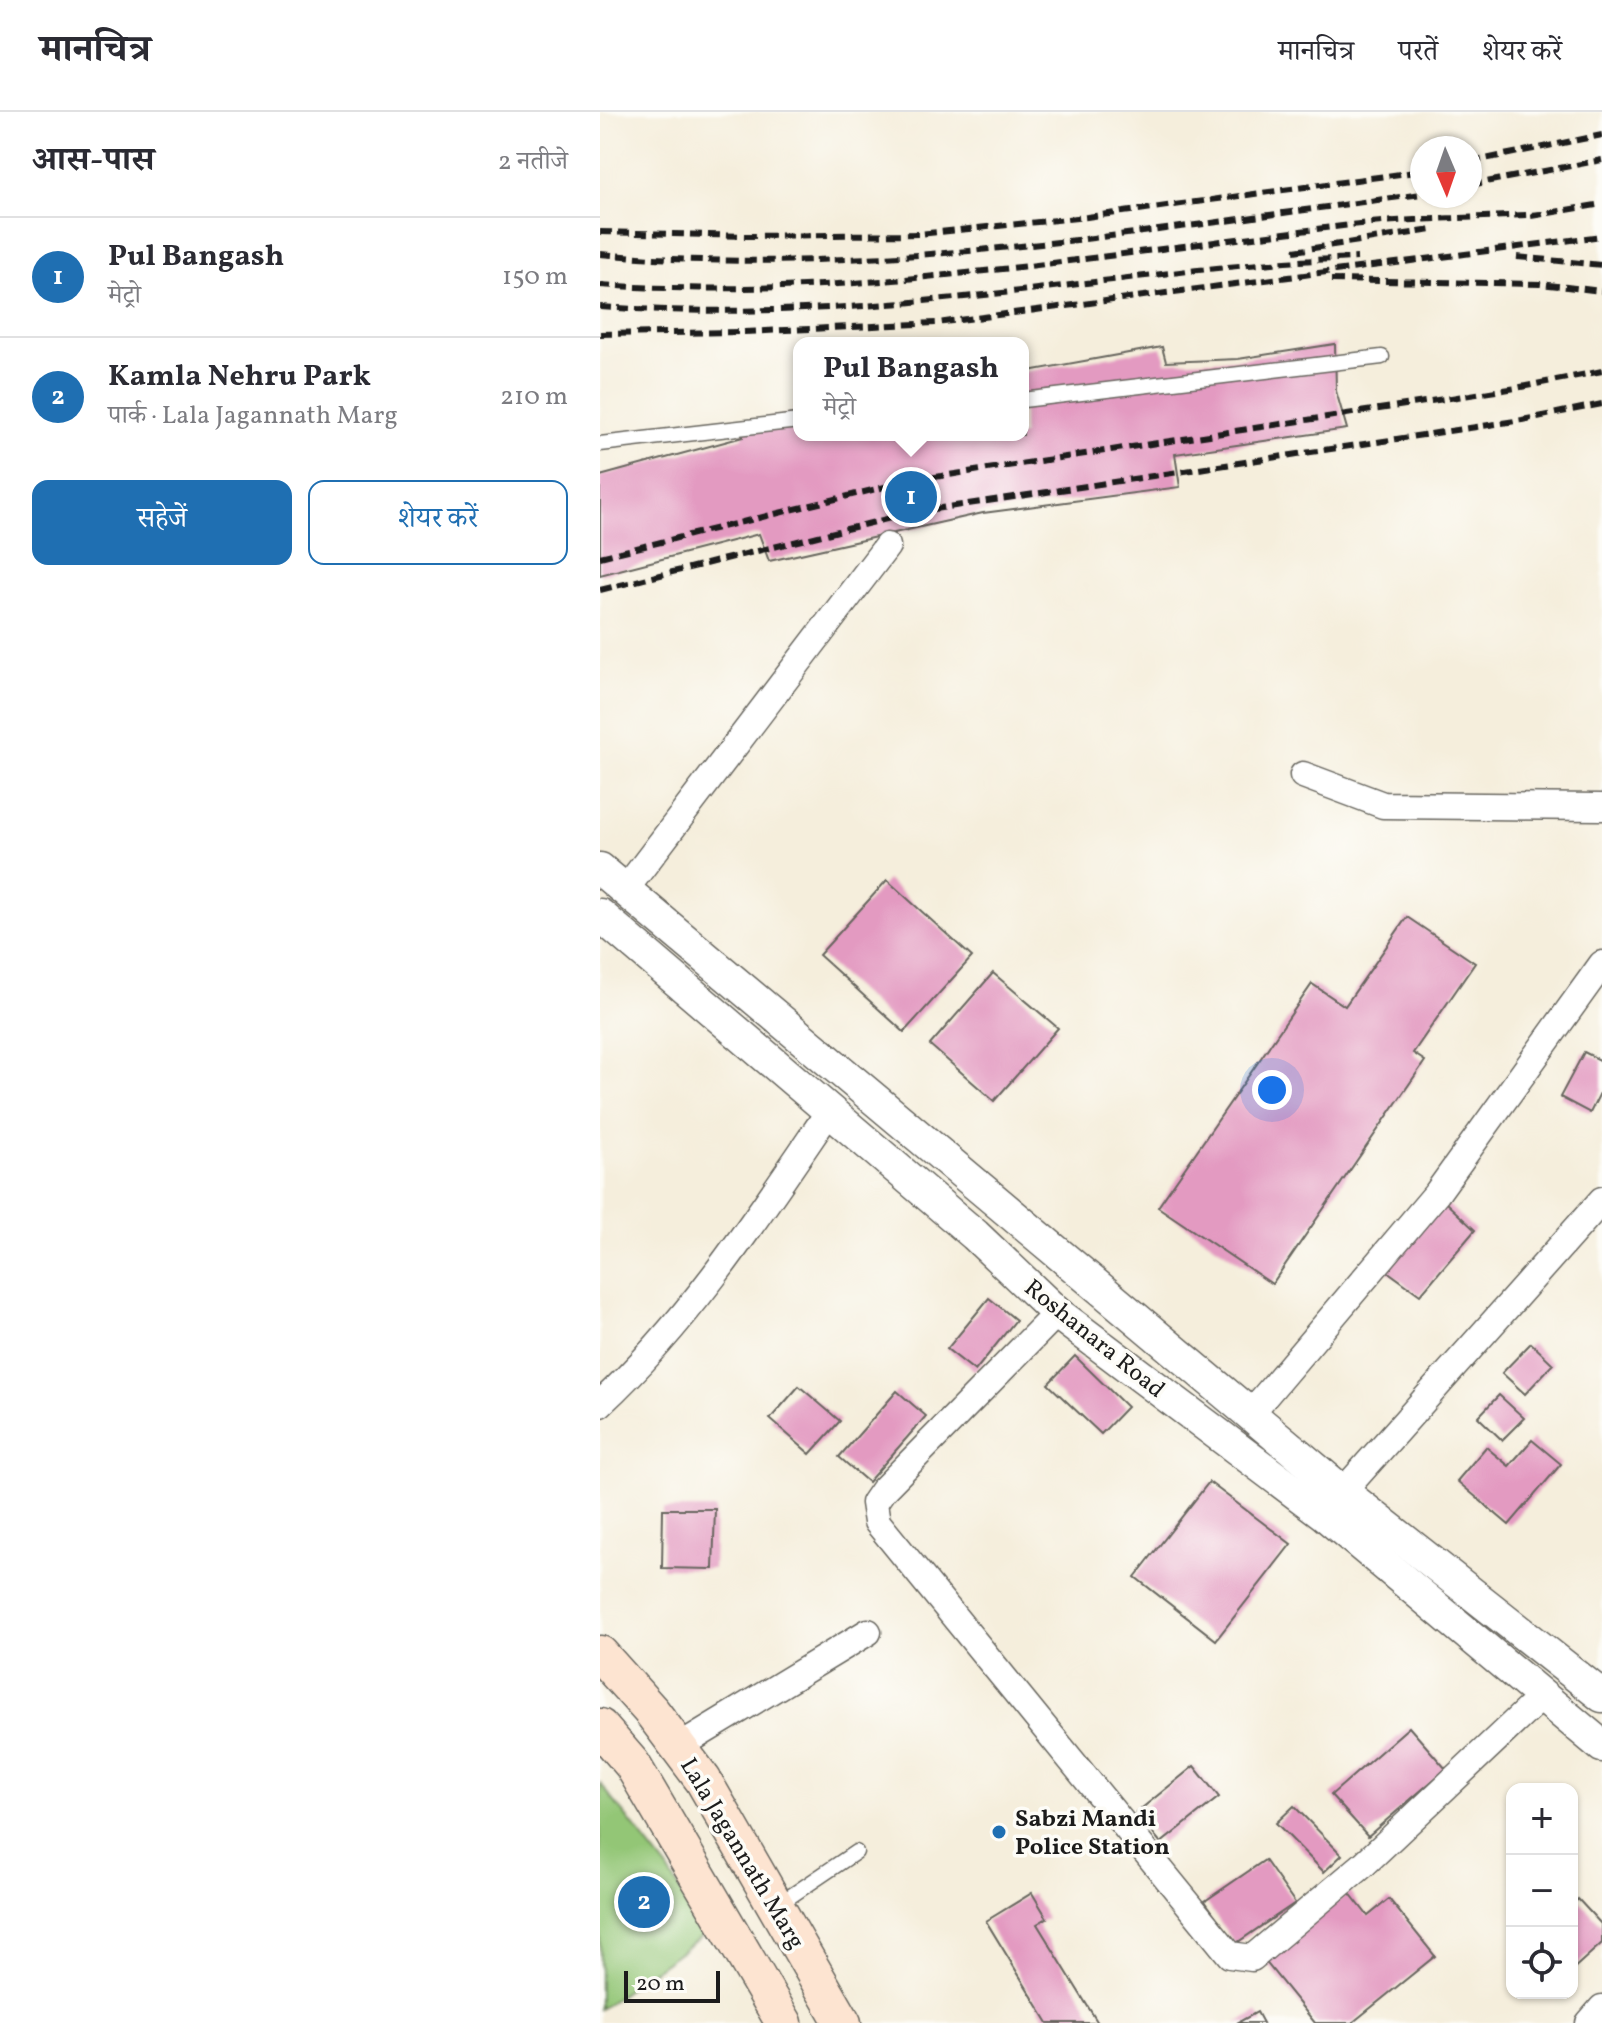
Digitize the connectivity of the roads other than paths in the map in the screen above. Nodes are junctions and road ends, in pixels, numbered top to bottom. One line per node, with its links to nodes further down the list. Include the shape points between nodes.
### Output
1 (1382, 357): 2 (lane)
2 (1029, 399)
3 (793, 422): 4 (lane)
4 (600, 444)
5 (887, 546): 9 (street)
6 (1303, 775): 7 (street, via 1383,805)
7 (1602, 807)
8 (600, 869): 9 (street, Roshanara Road)
9 (625, 890): 16 (street, Roshanara Road)
10 (600, 915): 12 (street, Roshanara Road)
11 (1602, 964): 16 (street, via 1437,1193)
12 (828, 1113): 14 (street, Roshanara Road, via 975,1235); 15 (street, via 695,1302 646,1361)
13 (1602, 1200): 17 (street)
14 (1057, 1313): 17 (street, Roshanara Road); 21 (street, via 883,1490 874,1503 877,1522 1230,1955 1244,1959 1263,1949 1363,1865)
15 (600, 1404)
16 (1250, 1414): 17 (street, Roshanara Road)
17 (1333, 1503): 20 (street, Roshanara Road); 21 (street, Roshanara Road)
18 (868, 1632): 25 (street)
19 (600, 1654): 22 (main road, Lala Jagannath Marg)
20 (1602, 1696)
21 (1540, 1698): 24 (street, Roshanara Road)
22 (652, 1712): 23 (main road); 25 (main road, Lala Jagannath Marg)
23 (608, 1736): 29 (main road, Lala Jagannath Marg, via 632,1764)
24 (1602, 1746)
25 (678, 1747): 27 (main road, Lala Jagannath Marg)
26 (856, 1852): 27 (lane)
27 (776, 1906): 30 (main road, Lala Jagannath Marg)
28 (1602, 2008): 31 (street)
29 (784, 2023)
30 (843, 2023)
31 (1589, 2023)

